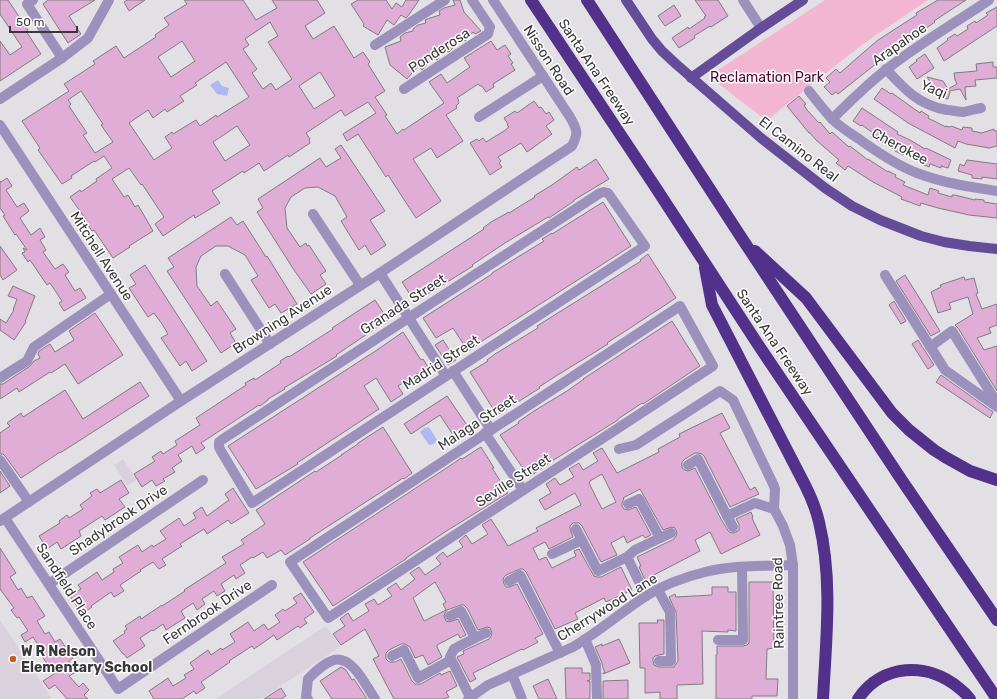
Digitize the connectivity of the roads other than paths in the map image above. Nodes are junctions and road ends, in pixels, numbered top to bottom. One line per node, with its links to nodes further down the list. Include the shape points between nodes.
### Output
1 (33, 0): 14 (street, via 26,4)
2 (109, 0): 14 (street, via 88,38)
3 (445, 0): 13 (street)
4 (472, 0): 18 (street, Ponderosa, via 490,28 488,34)
5 (493, 0): 16 (street, Nisson Road)
6 (531, 0): 31 (highway, Santa Ana Freeway)
7 (587, 0): 28 (highway, Santa Ana Freeway)
8 (626, 0): 17 (main road, El Camino Real, via 652,39)
9 (743, 0): 12 (street)
10 (802, 0): 12 (main road)
11 (989, 0): 15 (street, Arapahoe)
12 (761, 28): 17 (main road)
13 (375, 45)
14 (62, 58): 20 (street)
15 (886, 69): 21 (street, Yaqi, via 911,94 926,104 961,112); 23 (street, Arapahoe)
16 (543, 76): 22 (street); 25 (street, Nisson Road, via 570,117 576,129)
17 (691, 78): 30 (main road, El Camino Real, via 761,138 852,206 921,236 944,242)
18 (404, 89)
19 (808, 91): 23 (street, Cherokee)
20 (0, 99)
21 (981, 108)
22 (479, 117)
23 (832, 119): 26 (street, Cherokee, via 873,150 916,172 939,180)
24 (0, 125): 36 (street, Mitchell Avenue)
25 (576, 137): 32 (street, Browning Avenue, via 572,146)
26 (997, 191)
27 (313, 214): 35 (street)
28 (741, 237): 51 (highway, via 806,298 892,413 909,430 945,457); 75 (highway, Santa Ana Freeway)
29 (645, 246): 37 (street, Granada Street, via 608,193 600,193); 41 (street, Madrid Street)
30 (997, 249)
31 (704, 261): 92 (highway, via 712,305 805,485 819,521 827,574); 95 (highway, Santa Ana Freeway)
32 (380, 273): 35 (street, Browning Avenue); 37 (street)
33 (225, 274): 38 (street)
34 (885, 275): 39 (street)
35 (360, 285): 38 (street, Browning Avenue)
36 (110, 294): 42 (street, via 34,347 27,361); 43 (street, Mitchell Avenue)
37 (408, 318): 41 (street); 54 (street, Granada Street, via 219,442 219,447)
38 (270, 344): 43 (street, Browning Avenue)
39 (930, 347): 44 (street, via 952,331); 45 (street, via 945,370)
40 (713, 366): 46 (street, Malaga Street, via 680,306); 52 (street, Seville Street)
41 (450, 373): 46 (street); 54 (street, Madrid Street)
42 (0, 378)
43 (181, 401): 53 (street, Browning Avenue)
44 (997, 403)
45 (997, 407)
46 (488, 432): 52 (street); 74 (street, Malaga Street, via 290,562)
47 (618, 449): 56 (street, via 636,445 720,391 734,400 774,486)
48 (0, 460): 53 (street)
49 (688, 465): 57 (street, via 698,460)
50 (203, 480): 69 (street, Shadybrook Drive)
51 (997, 480)
52 (523, 490): 74 (street, Seville Street)
53 (29, 502): 58 (street, Browning Avenue)
54 (252, 503)
55 (628, 504): 62 (street, via 639,499)
56 (774, 510): 57 (street, via 755,503); 66 (street, Raintree Road, via 790,546)
57 (727, 516): 59 (street)
58 (3, 520): 69 (street, Sandfield Place)
59 (733, 527)
60 (576, 529): 63 (street)
61 (671, 533): 62 (street)
62 (660, 538): 65 (street, via 635,550)
63 (582, 540): 64 (street); 65 (street, via 598,571)
64 (552, 554)
65 (628, 557): 72 (street)
66 (793, 565): 67 (street, Cherrywood Lane); 91 (street, Raintree Road)
67 (742, 567): 71 (street, Cherrywood Lane, via 705,572); 79 (street, via 743,640)
68 (509, 581): 80 (street, via 520,575)
69 (49, 584): 85 (street, Sandfield Place)
70 (272, 585): 85 (street, Fernbrook Drive)
71 (658, 590): 72 (street, Cherrywood Lane); 83 (street, via 670,612 671,660)
72 (646, 596): 78 (street, Cherrywood Lane)
73 (450, 616): 77 (street, via 461,611)
74 (328, 618)
75 (997, 620)
76 (486, 633): 77 (street)
77 (475, 638): 82 (street, via 454,649)
78 (585, 640): 80 (street, Cherrywood Lane); 90 (street, via 596,665)
79 (718, 640)
80 (560, 653): 84 (street, Cherrywood Lane)
81 (392, 656): 82 (street, via 404,650 420,683)
82 (451, 660): 87 (street)
83 (659, 661)
84 (512, 674): 87 (street, Cherrywood Lane); 89 (street)
85 (118, 689)
86 (307, 698): 88 (street, via 308,679 334,660 344,660 354,667)
87 (469, 698)
88 (375, 699)
89 (522, 699)
90 (597, 699)
91 (793, 699)
92 (823, 699)
93 (858, 699): 94 (highway, via 876,680 892,673 909,670 921,670 941,676)
94 (970, 699)
95 (997, 699)

